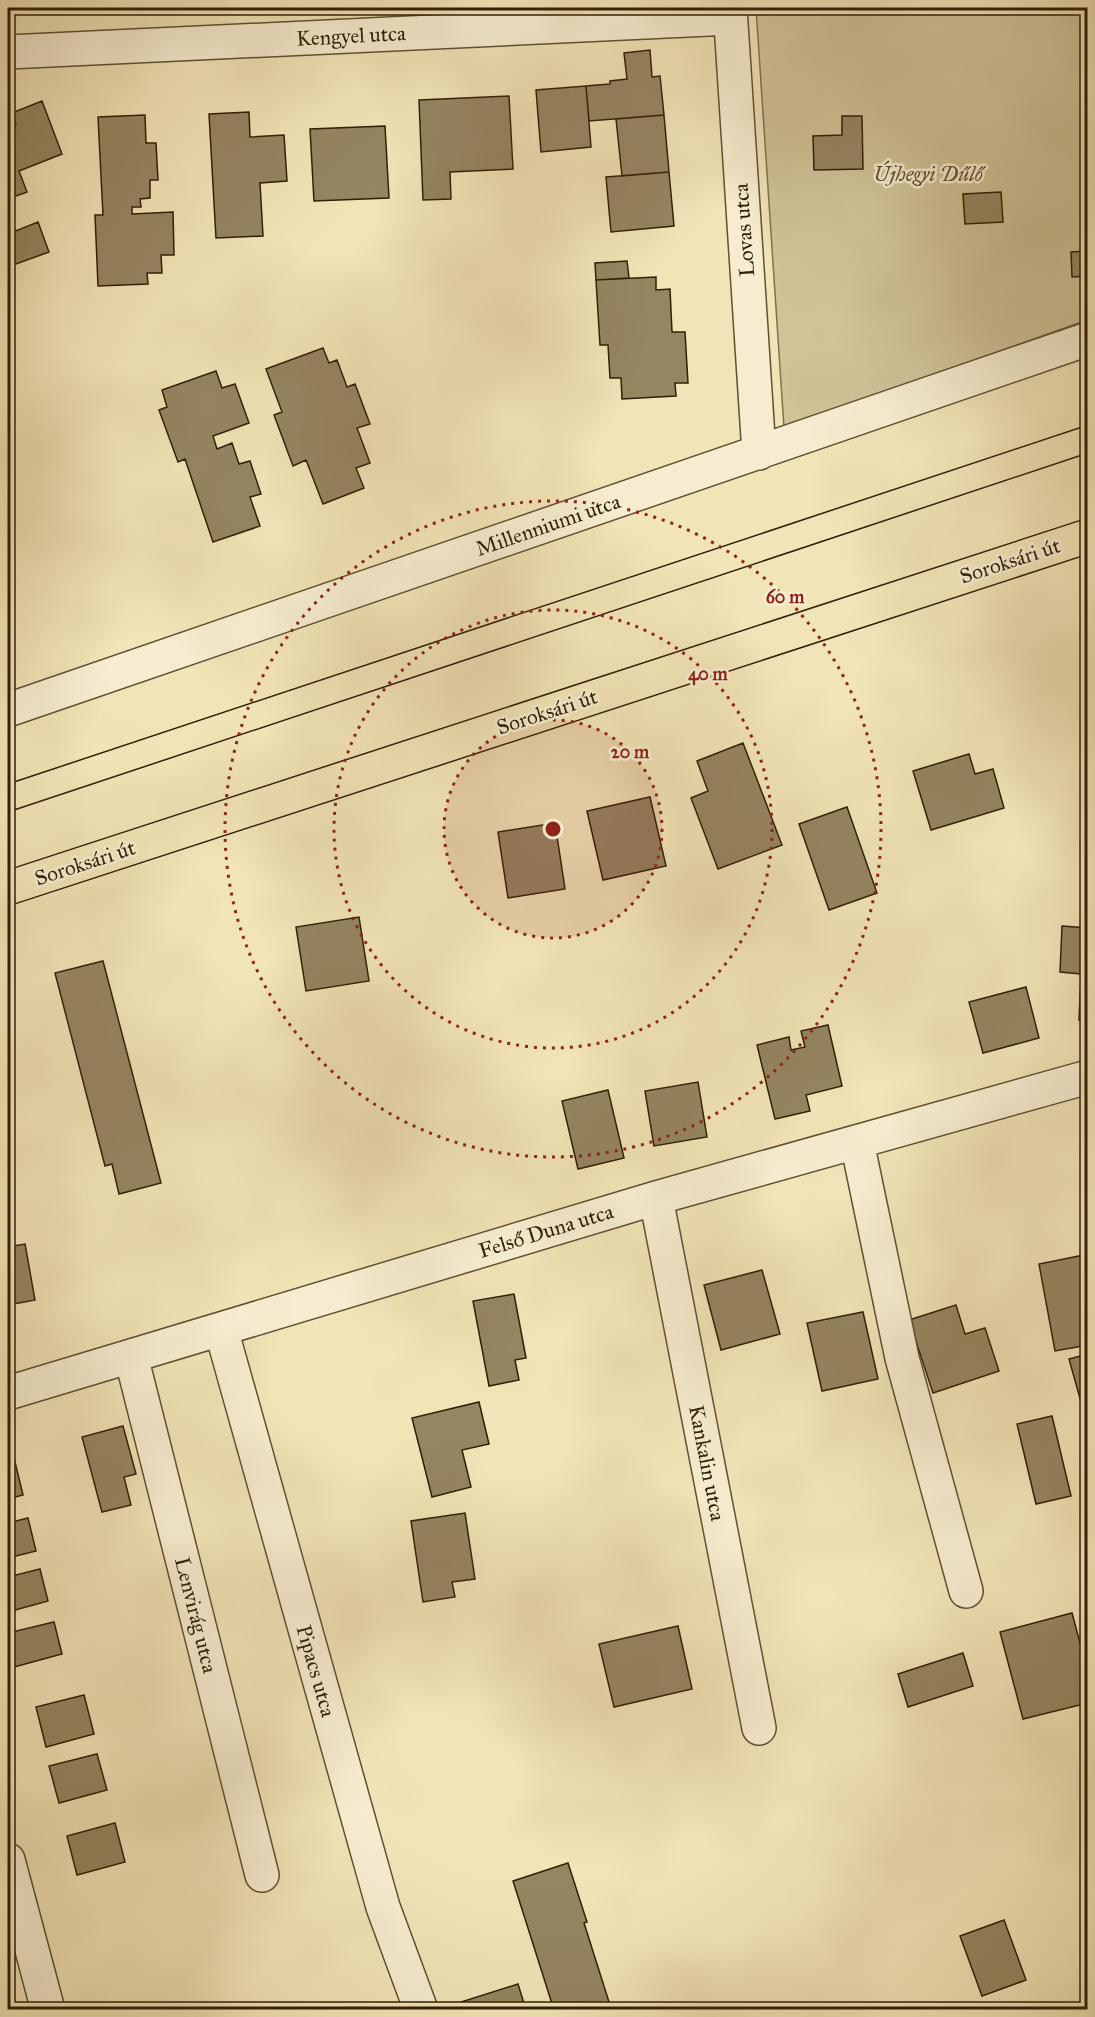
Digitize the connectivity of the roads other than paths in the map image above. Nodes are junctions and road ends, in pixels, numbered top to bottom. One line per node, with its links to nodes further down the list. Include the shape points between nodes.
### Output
1 (730, 13): 2 (street, Kengyel utca); 4 (street, Lovas utca)
2 (8, 52)
3 (1088, 339): 4 (street, Millenniumi utca)
4 (759, 453): 6 (street, Millenniumi utca)
5 (1088, 536): 7 (main road, Soroksári út)
6 (8, 710)
7 (8, 888)
8 (1088, 1077): 9 (street, Felső Duna utca)
9 (857, 1142): 10 (street, Felső Duna utca); 14 (street, via 902,1358)
10 (656, 1198): 11 (street, Felső Duna utca); 15 (street, Kankalin utca)
11 (221, 1329): 12 (street, Felső Duna utca); 19 (street, Pipacs utca, via 383,1907)
12 (131, 1356): 13 (street, Felső Duna utca); 17 (street, Lenvirág utca)
13 (8, 1393)
14 (966, 1591)
15 (759, 1728)
16 (8, 1860): 18 (street)
17 (262, 1875)
18 (48, 2010)
19 (421, 2010)

